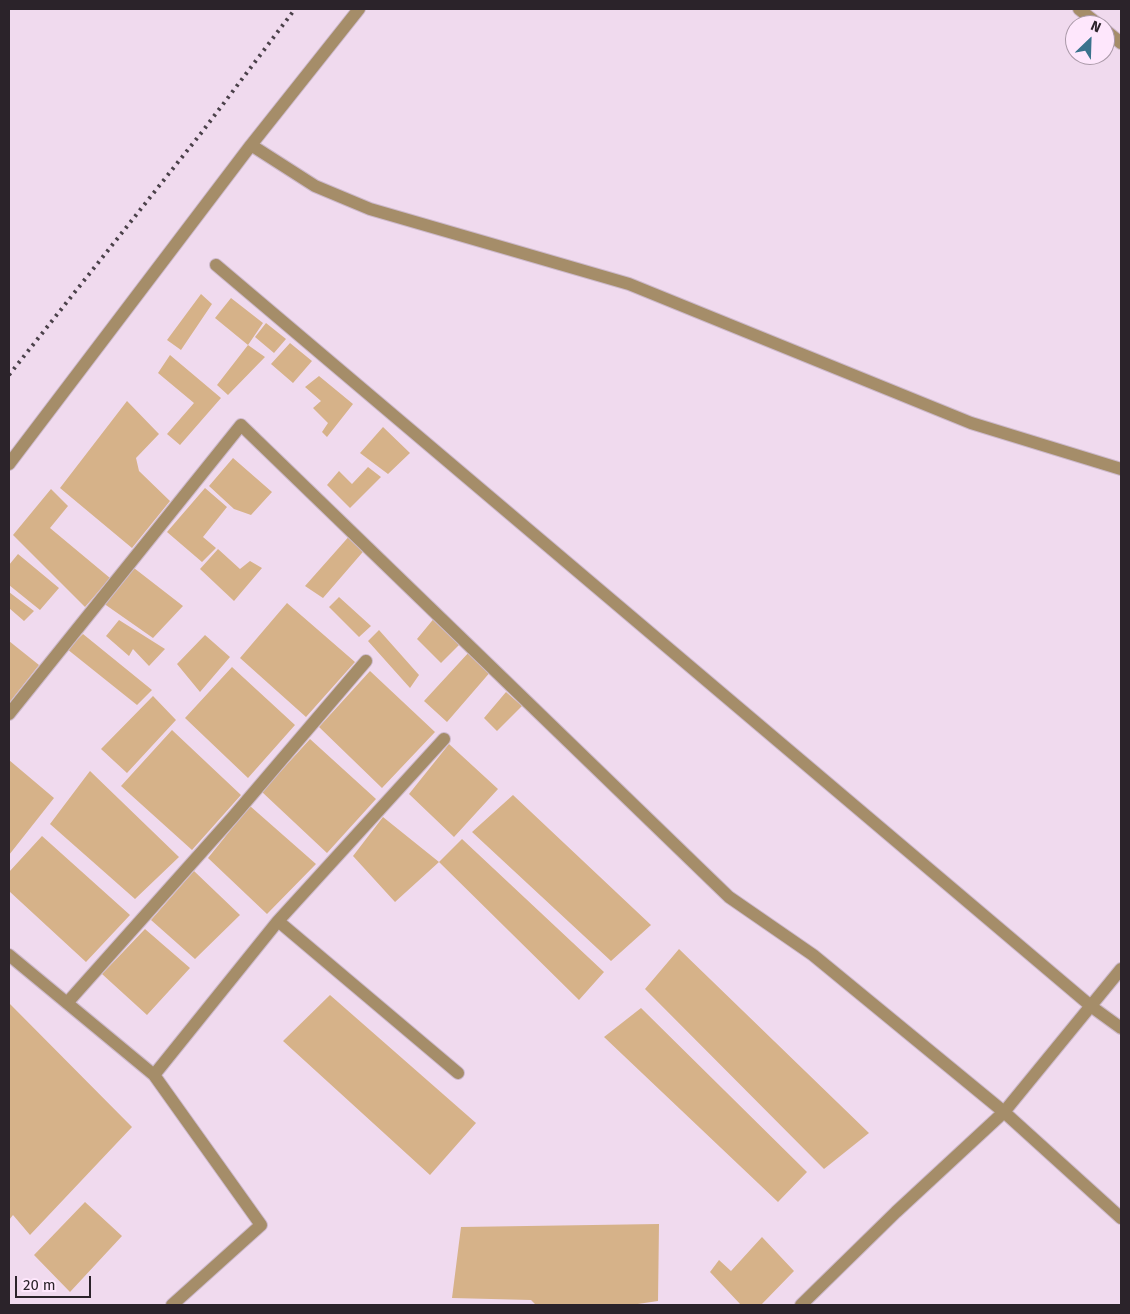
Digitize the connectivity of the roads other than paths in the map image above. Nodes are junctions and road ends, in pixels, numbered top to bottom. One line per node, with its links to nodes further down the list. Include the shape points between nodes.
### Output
1 (359, 9): 2 (street)
2 (251, 145): 4 (street); 5 (street, via 315,186 370,209 629,284 971,423)
3 (216, 265): 13 (street)
4 (9, 464)
5 (1121, 469)
6 (366, 661): 12 (street)
7 (9, 714): 17 (street, via 241,425 729,897 813,955)
8 (444, 739): 9 (street)
9 (278, 921): 15 (street); 16 (street)
10 (9, 954): 12 (street)
11 (1121, 969): 13 (street)
12 (67, 1003): 16 (street)
13 (1092, 1007): 14 (street); 17 (street)
14 (1121, 1028)
15 (458, 1073)
16 (154, 1075): 19 (street, via 261,1225)
17 (1004, 1112): 18 (street); 20 (street)
18 (1121, 1218)
19 (172, 1305)
20 (802, 1305)

